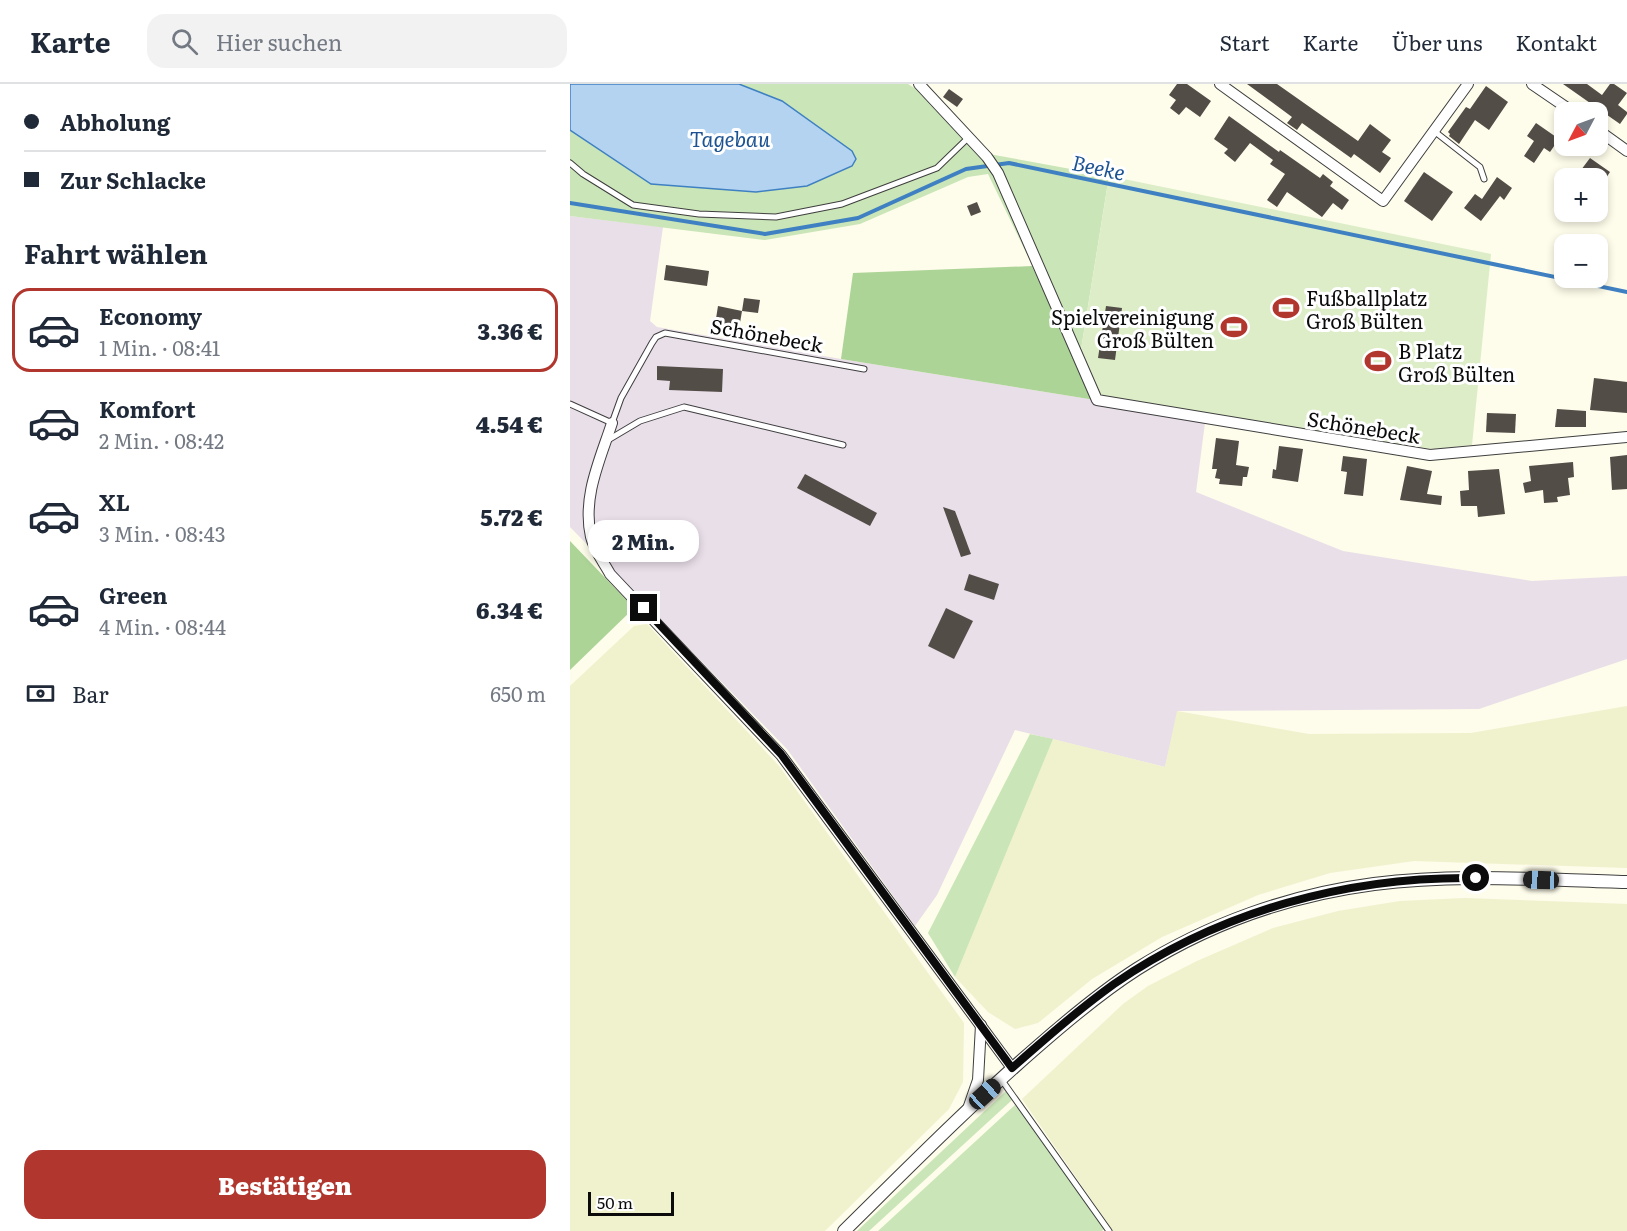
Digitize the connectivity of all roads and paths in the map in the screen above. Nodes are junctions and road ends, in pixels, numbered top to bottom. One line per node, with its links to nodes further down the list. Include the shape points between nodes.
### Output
1 (919, 84): 7 (street)
2 (1220, 84): 6 (street, via 1383,201)
3 (1468, 84): 6 (street)
4 (1532, 84): 5 (street)
5 (1558, 102)
6 (1434, 131): 11 (lane, via 1480,167)
7 (969, 137): 10 (lane, via 938,168 842,204 776,217 699,214 633,205); 15 (street, Schönebeck, via 998,173 1097,400 1430,455)
8 (1608, 137): 9 (street)
9 (1627, 150)
10 (570, 163)
11 (1484, 179)
12 (864, 369): 14 (lane, Schönebeck, via 665,333 652,343 621,398)
13 (570, 404): 14 (lane)
14 (612, 423): 16 (street)
15 (1627, 437)
16 (606, 441): 17 (lane, via 640,422 684,407); 19 (street, via 591,484 589,513 591,538 610,574 781,754)
17 (843, 445)
18 (1627, 882): 20 (street, via 1430,879 1340,889 1276,905 1214,928 1139,968 1092,1000)
19 (981, 1025): 20 (street); 22 (street, via 978,1080)
20 (1012, 1068): 21 (street)
21 (1001, 1079): 22 (street); 24 (lane)
22 (968, 1108): 23 (street)
23 (844, 1231)
24 (1109, 1231)

